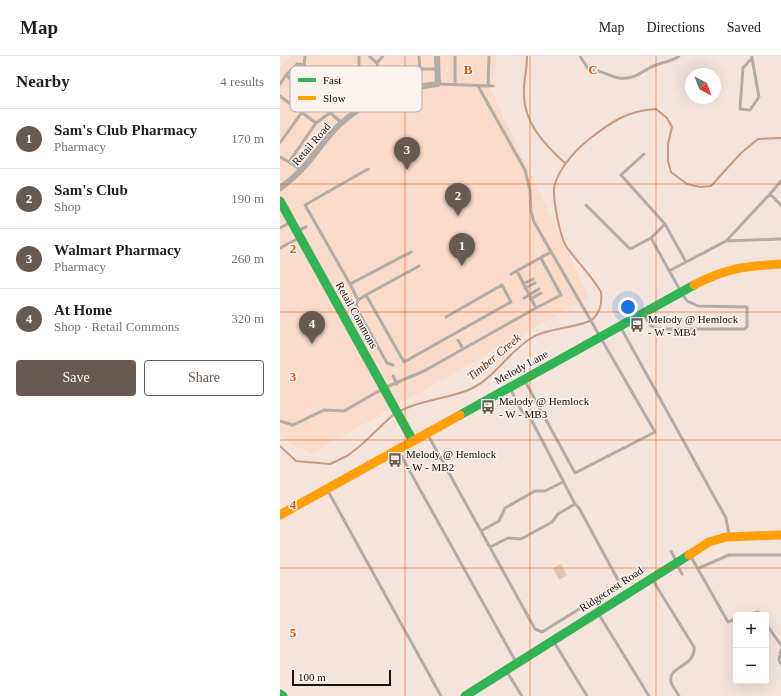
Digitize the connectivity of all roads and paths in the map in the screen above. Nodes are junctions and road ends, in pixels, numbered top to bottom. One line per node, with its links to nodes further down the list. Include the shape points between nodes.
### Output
1 (305, 56): 15 (lane)
2 (359, 56): 17 (lane)
3 (369, 56): 14 (lane)
4 (375, 56): 14 (lane)
5 (379, 56): 14 (lane)
6 (383, 56): 14 (lane)
7 (419, 56): 19 (lane)
8 (437, 56): 21 (street)
9 (456, 56): 27 (lane)
10 (489, 56): 29 (lane)
11 (580, 56): 12 (lane, via 589,70 605,72 618,78 628,78 638,76 654,65)
12 (679, 56)
13 (752, 57): 13 (lane, via 759,97 750,110 740,109 743,68)
14 (377, 62): 18 (lane)
15 (304, 65): 16 (lane)
16 (295, 66)
17 (360, 66)
18 (378, 66)
19 (420, 66)
20 (422, 69): 21 (lane)
21 (438, 69): 26 (street)
22 (290, 71): 23 (lane)
23 (286, 75): 24 (lane); 25 (lane)
24 (290, 78)
25 (280, 84)
26 (438, 84): 27 (lane, Retail Road); 31 (street, Retail Road)
27 (455, 85): 28 (lane, Retail Road)
28 (478, 86): 29 (lane, Retail Road); 61 (lane, via 525,170 530,190 531,212)
29 (488, 86): 30 (lane, Retail Road)
30 (494, 86)
31 (422, 87)
32 (280, 96): 33 (lane)
33 (290, 103)
34 (302, 112): 37 (lane); 39 (lane)
35 (330, 112): 37 (lane); 38 (lane)
36 (355, 112): 38 (street, Retail Road)
37 (316, 123): 42 (lane)
38 (342, 123): 44 (street, Retail Road)
39 (280, 143)
40 (644, 154): 52 (lane, via 621,175)
41 (280, 157): 42 (lane)
42 (288, 162): 44 (lane)
43 (368, 169): 70 (lane, via 305,205)
44 (302, 171): 46 (street, Retail Road)
45 (781, 181): 47 (lane)
46 (280, 188)
47 (770, 194): 50 (lane); 58 (lane)
48 (280, 201): 51 (street, Retail Commons)
49 (586, 205): 56 (lane, via 630,249)
50 (781, 205)
51 (292, 222): 54 (lane); 55 (street, Retail Commons)
52 (665, 224): 56 (lane); 63 (lane)
53 (306, 227): 55 (lane)
54 (280, 228)
55 (299, 234): 59 (lane); 92 (street, Retail Commons)
56 (651, 238): 67 (lane)
57 (781, 239): 58 (lane)
58 (726, 241): 63 (lane)
59 (280, 248)
60 (411, 252): 70 (lane)
61 (551, 252): 62 (lane); 84 (lane)
62 (541, 258): 66 (lane); 80 (lane, via 548,276 561,295)
63 (686, 262): 67 (lane)
64 (781, 264): 73 (street, Melody Lane, via 730,269 708,277)
65 (419, 266): 75 (lane)
66 (516, 271): 68 (lane); 71 (lane)
67 (669, 271): 73 (lane)
68 (511, 274)
69 (534, 281): 71 (lane)
70 (350, 284): 79 (lane)
71 (524, 286): 76 (lane)
72 (539, 289): 76 (lane)
73 (681, 292): 81 (street, Melody Lane); 81 (lane, via 687,301 698,306 747,307 747,327 656,329)
74 (541, 293): 78 (lane)
75 (366, 295): 79 (lane); 82 (lane, via 404,362 512,302 502,285)
76 (529, 295): 77 (lane); 78 (lane)
77 (524, 298)
78 (531, 299): 80 (lane)
79 (358, 300): 87 (lane, via 358,311 387,363)
80 (536, 308): 86 (lane)
81 (643, 314): 83 (street, Melody Lane)
82 (446, 317)
83 (620, 326): 84 (street, Melody Lane); 103 (lane, via 726,518)
84 (601, 337): 89 (street, Melody Lane); 89 (lane, via 655,432 575,473)
85 (458, 340): 86 (lane)
86 (463, 349): 90 (lane)
87 (393, 365)
88 (393, 376): 90 (lane)
89 (524, 380): 91 (street, Melody Lane)
90 (397, 384): 92 (lane)
91 (510, 387): 94 (street, Melody Lane); 97 (lane, via 520,410 531,419)
92 (384, 388): 93 (lane, via 344,411 324,410 293,425); 95 (street, Retail Commons)
93 (280, 421)
94 (427, 433): 95 (street, Melody Lane); 101 (lane)
95 (413, 441): 96 (street, Melody Lane)
96 (398, 450): 98 (street, Melody Lane); 118 (lane)
97 (563, 482): 99 (lane); 101 (lane, via 545,491 535,491 505,508 499,521)
98 (327, 489): 100 (street, Melody Lane); 123 (lane)
99 (574, 504): 104 (lane, via 558,514 552,522 521,539 508,538); 104 (lane, via 579,508 618,584 542,632 535,629)
100 (280, 515)
101 (481, 531): 104 (lane)
102 (781, 535): 103 (street, Ridgecrest Road)
103 (730, 536): 106 (street, Ridgecrest Road, via 715,539)
104 (490, 547)
105 (671, 551): 108 (lane)
106 (689, 553): 108 (street, Ridgecrest Road); 109 (lane)
107 (781, 555): 109 (lane, via 729,555)
108 (676, 562): 110 (lane); 111 (street, Ridgecrest Road)
109 (698, 568): 113 (lane, via 728,622)
110 (682, 574)
111 (651, 578): 112 (street, Ridgecrest Road); 128 (lane, via 694,647 695,655 671,676 670,682)
112 (597, 612): 115 (street, Ridgecrest Road); 127 (lane)
113 (733, 620)
114 (769, 628): 116 (lane)
115 (553, 640): 118 (street, Ridgecrest Road); 126 (lane)
116 (781, 645)
117 (781, 650): 119 (lane)
118 (517, 663): 120 (street, Ridgecrest Road)
119 (781, 664)
120 (506, 670): 124 (street, Ridgecrest Road); 125 (lane)
121 (280, 694): 122 (street)
122 (283, 696)
123 (441, 696)
124 (465, 696)
125 (522, 696)
126 (587, 696)
127 (649, 696)
128 (679, 696)

